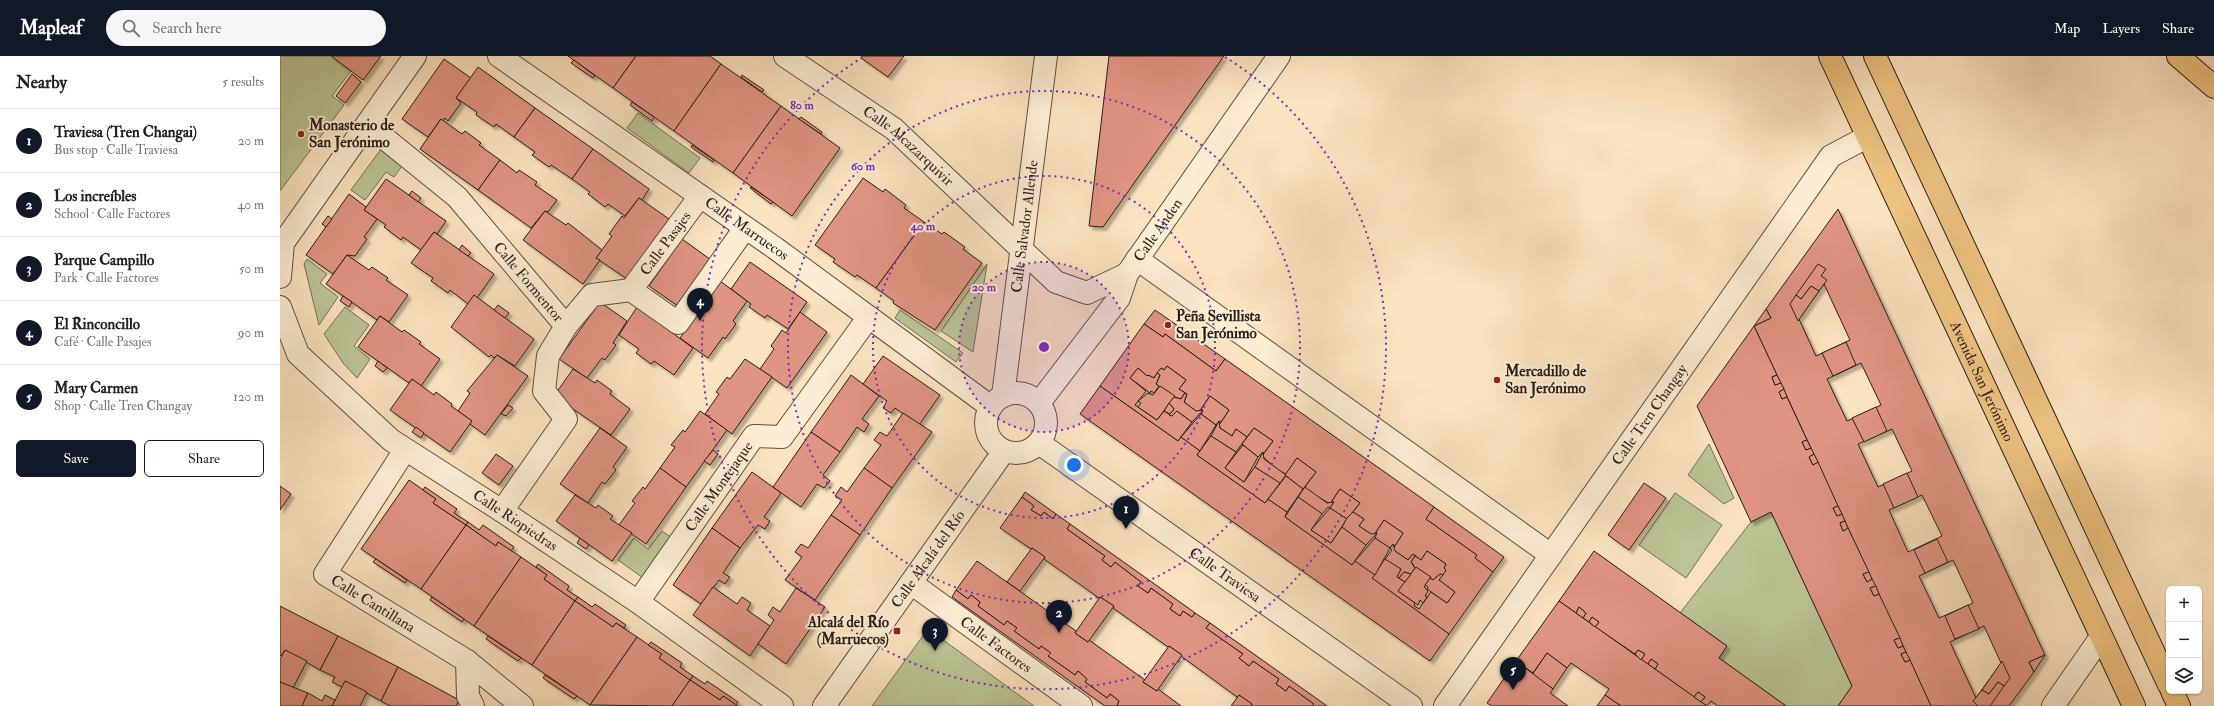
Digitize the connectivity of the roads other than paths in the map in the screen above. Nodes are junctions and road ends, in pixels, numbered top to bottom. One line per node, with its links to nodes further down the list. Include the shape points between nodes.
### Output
1 (415, 56): 10 (street)
2 (785, 56): 14 (street, Calle Alcazarquivir, via 894,129)
3 (1046, 56): 14 (street, Calle Salvador Allende)
4 (1279, 56): 15 (street, Calle Anden)
5 (1830, 56): 11 (main road, Avenida San Jerónimo)
6 (1875, 56): 34 (main road)
7 (2178, 56): 9 (main road)
8 (505, 58): 12 (street, Calle Marruecos)
9 (2214, 87)
10 (367, 124): 16 (street, via 283,243); 21 (street, Calle Formentor, via 458,197)
11 (1867, 137): 29 (street, Calle Tren Changay, via 1831,156); 32 (main road, Avenida San Jerónimo)
12 (700, 196): 13 (street, Calle Marruecos); 17 (street, Calle Pasajes)
13 (746, 228): 17 (street, Calle Pasajes, via 678,323); 20 (street, Calle Marruecos)
14 (1021, 249): 18 (street, Calle Alcazarquivir, via 1056,282); 23 (street, Calle Salvador Allende)
15 (1132, 266): 18 (street); 22 (street, Calle Anden, via 1119,298); 29 (street)
16 (280, 277)
17 (631, 290): 21 (street, Calle Pasajes, via 592,294)
18 (1087, 293): 22 (street, via 1095,313)
19 (280, 307): 26 (street, Calle Riopiedras, via 298,354)
20 (868, 318): 23 (street, Calle Marruecos); 31 (street, Calle Montejaque, via 782,437 754,436)
21 (566, 326): 28 (street, Calle Formentor, via 548,356 544,391 566,419)
22 (1094, 329): 24 (street, Calle Anden)
23 (997, 402): 24 (street, via 1016,393 1028,396); 27 (street, via 987,416 986,427 990,437)
24 (1039, 403): 25 (street, via 1045,414 1046,427)
25 (1039, 443): 27 (street, via 1029,450 1016,453); 41 (street, Calle Traviesa)
26 (405, 450): 28 (street, Calle Riopiedras); 33 (street, Calle Cantillana, via 325,574)
27 (1004, 451): 30 (street, Calle Alcalá del Río)
28 (502, 511): 31 (street, Calle Riopiedras)
29 (1551, 556): 42 (street, Calle Tren Changay)
30 (911, 583): 39 (street, Calle Alcalá del Río); 40 (street, Calle Factores)
31 (638, 602): 38 (street, Calle Riopiedras)
32 (2101, 636): 43 (street); 44 (main road, Avenida San Jerónimo)
33 (467, 661): 36 (street, via 468,696); 37 (street, Calle Cantillana)
34 (2166, 679)
35 (2173, 694): 45 (main road)
36 (473, 706)
37 (522, 706)
38 (782, 706)
39 (824, 706)
40 (1081, 706)
41 (1411, 706)
42 (1445, 706)
43 (2053, 706)
44 (2134, 706)
45 (2179, 706)

